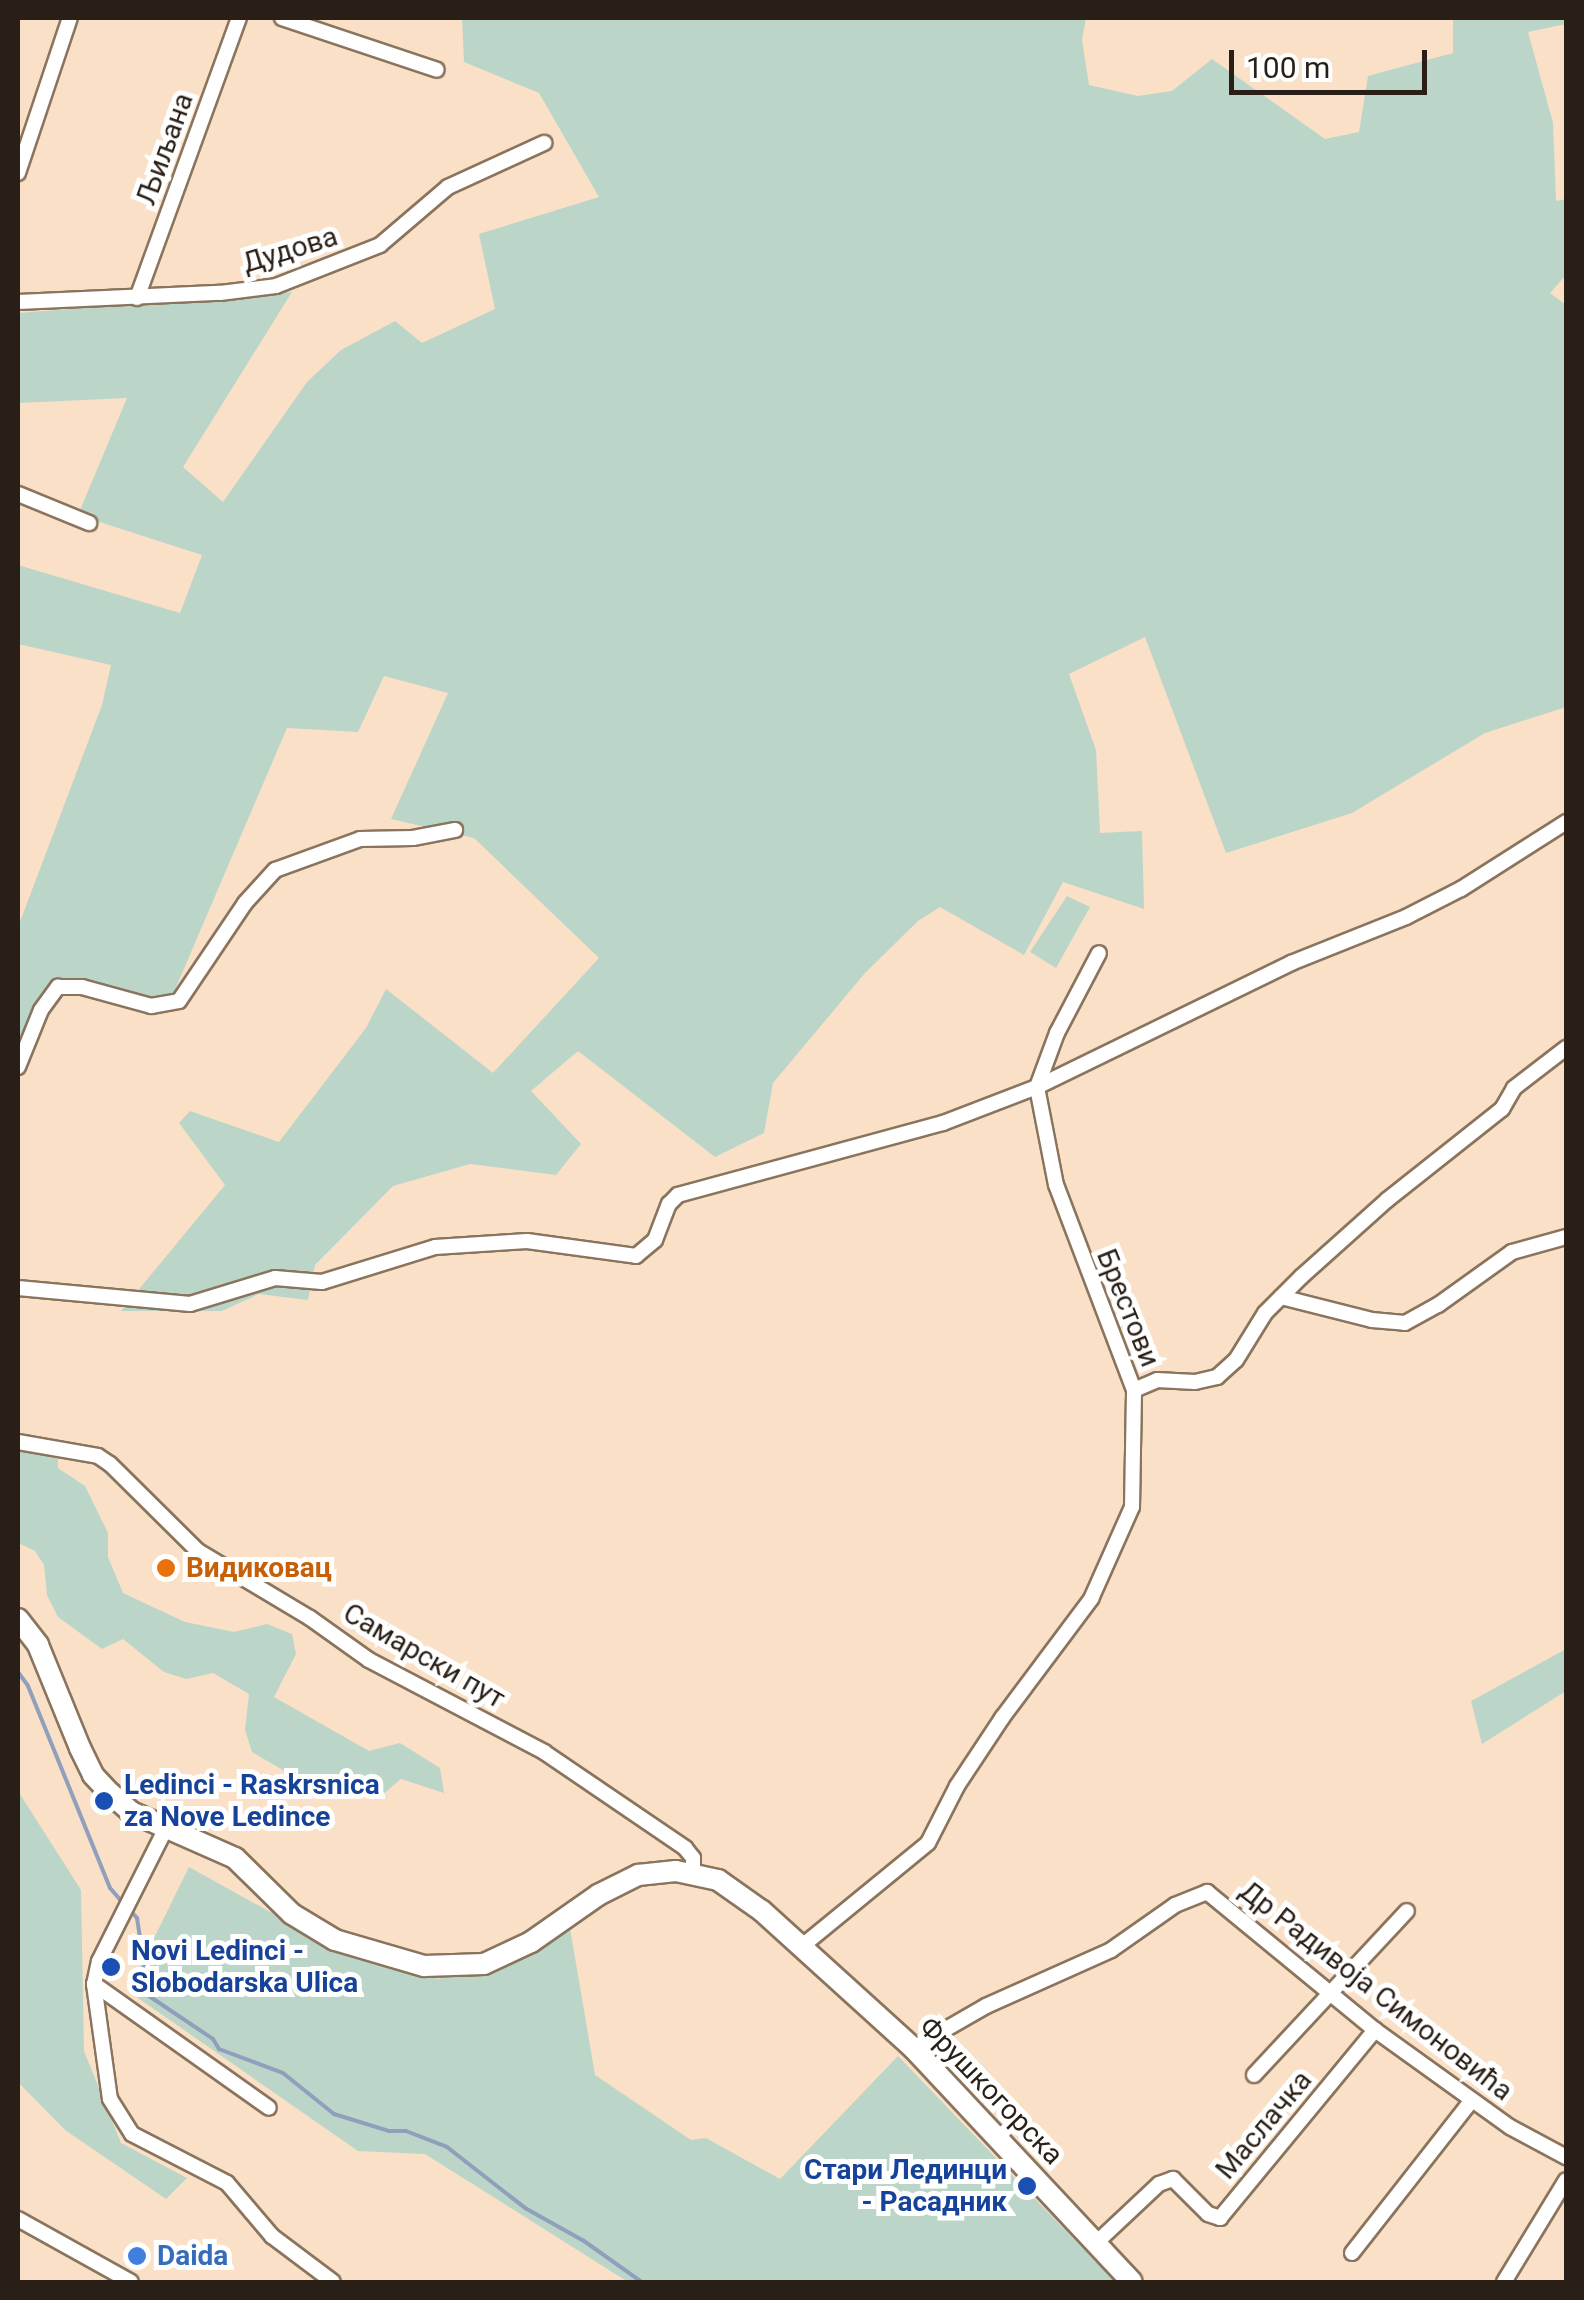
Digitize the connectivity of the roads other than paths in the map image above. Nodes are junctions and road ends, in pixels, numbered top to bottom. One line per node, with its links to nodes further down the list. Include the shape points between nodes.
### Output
1 (70, 18): 6 (street)
2 (239, 18): 7 (street, Љиљана)
3 (282, 18): 4 (street)
4 (436, 70)
5 (544, 143): 7 (street, Дудова, via 448,188 380,245 316,272 253,290)
6 (18, 173)
7 (137, 298): 8 (street, Дудова)
8 (18, 302)
9 (18, 494): 10 (street)
10 (88, 523)
11 (1566, 822): 16 (street, via 1461,890)
12 (455, 830): 15 (street, via 360,839 275,870 180,1001 162,1008 82,987 58,988)
13 (1099, 954): 16 (street)
14 (1566, 1048): 19 (street)
15 (18, 1067)
16 (1037, 1087): 18 (street, via 943,1122 678,1195 655,1240 636,1256 527,1241 434,1247 322,1282 276,1278 190,1304); 20 (street, Брестови, via 1056,1185)
17 (1566, 1237): 19 (street, via 1512,1252 1405,1323)
18 (18, 1288)
19 (1281, 1297): 20 (street, via 1217,1377 1158,1380)
20 (1134, 1390): 26 (street, Брестови, via 1132,1507 1091,1600 966,1772 928,1843)
21 (18, 1442): 24 (street, Самарски пут, via 98,1456 198,1551 370,1660 544,1752 685,1848)
22 (18, 1619): 23 (street, Фрушкогорска, via 38,1644 93,1774 131,1812)
23 (165, 1830): 24 (street, Фрушкогорска, via 235,1858 312,1929 388,1958 442,1967 501,1958 619,1882); 27 (street)
24 (693, 1872): 26 (street, Фрушкогорска, via 736,1891)
25 (1406, 1911): 28 (street)
26 (801, 1947): 30 (street, Фрушкогорска)
27 (94, 1984): 33 (street); 40 (street, via 102,2068 117,2116 150,2147 227,2183 272,2236)
28 (1328, 1993): 29 (street, Др Радивоја Симоновића); 30 (street, Др Радивоја Симоновића, via 1207,1892 1175,1905 1111,1950 986,2006); 31 (street)
29 (1376, 2030): 32 (street, Др Радивоја Симоновића); 37 (street, Маслачка, via 1220,2218 1173,2179)
30 (913, 2048): 37 (street, Фрушкогорска)
31 (1254, 2075)
32 (1472, 2100): 34 (street, Др Радивоја Симоновића); 38 (street)
33 (269, 2108)
34 (1566, 2157)
35 (1566, 2180): 42 (street)
36 (18, 2219): 39 (street)
37 (1095, 2244): 41 (street, Фрушкогорска)
38 (1352, 2253)
39 (131, 2282)
40 (333, 2282)
41 (1132, 2282)
42 (1504, 2282)

